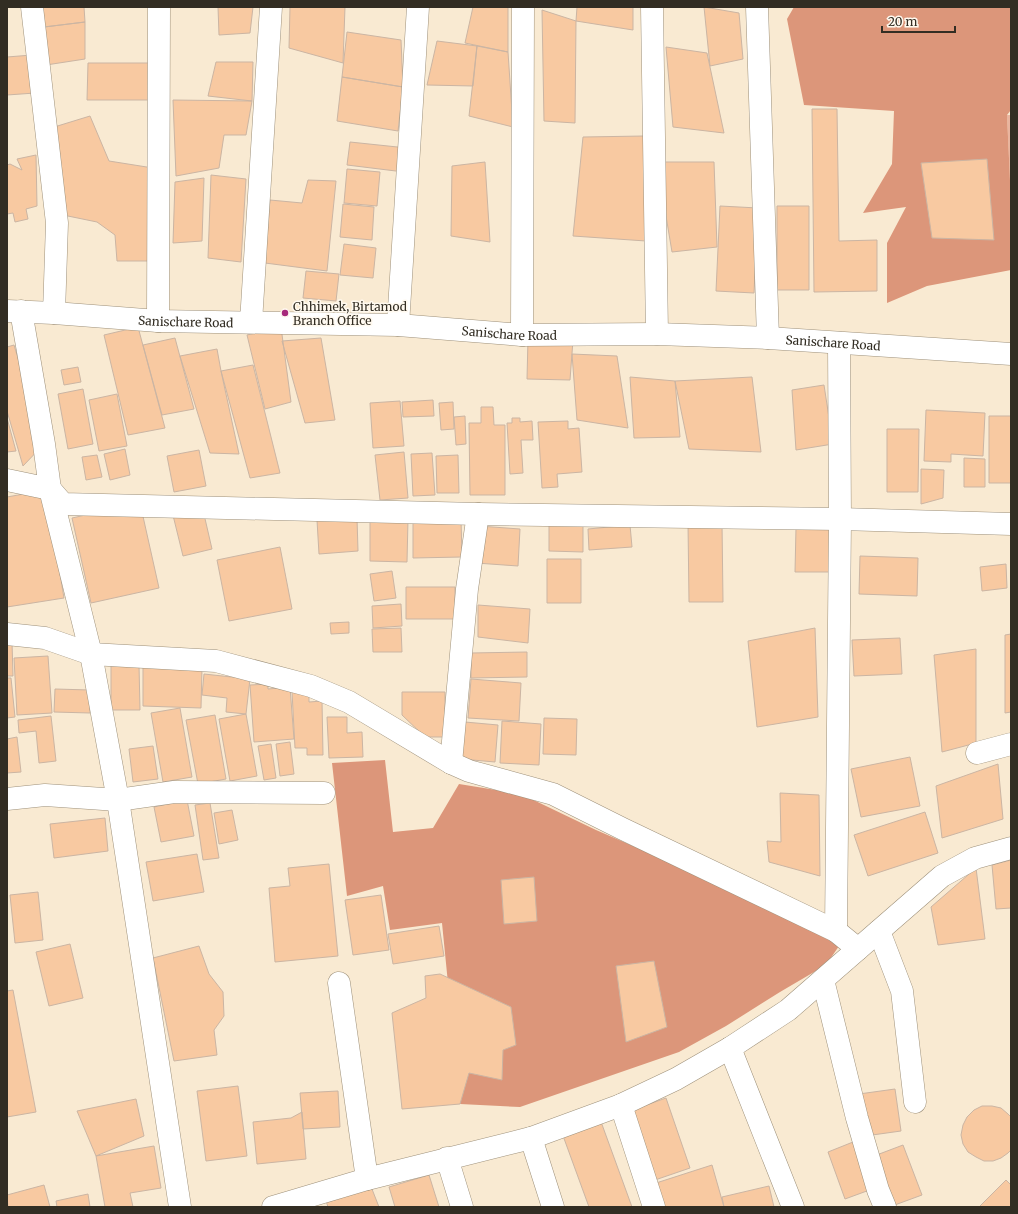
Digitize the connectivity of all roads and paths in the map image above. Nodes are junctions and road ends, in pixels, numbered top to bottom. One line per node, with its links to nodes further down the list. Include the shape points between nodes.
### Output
1 (32, 7): 9 (street, via 57,223)
2 (159, 7): 10 (street)
3 (271, 7): 11 (street)
4 (418, 7): 12 (street)
5 (524, 7): 14 (street)
6 (652, 7): 13 (street)
7 (757, 7): 15 (street)
8 (14, 311): 9 (street, Sanischare Road); 19 (street, via 44,444)
9 (54, 313): 10 (street, Sanischare Road)
10 (158, 321): 11 (street, Sanischare Road)
11 (251, 322): 12 (street, Sanischare Road)
12 (398, 325): 14 (street, Sanischare Road)
13 (657, 334): 14 (street, Sanischare Road); 15 (street, Sanischare Road)
14 (522, 335)
15 (768, 338): 16 (street, Sanischare Road)
16 (839, 343): 17 (street, Sanischare Road); 21 (street)
17 (1011, 354)
18 (7, 480): 19 (street)
19 (50, 489): 20 (street, via 63,504); 24 (street)
20 (478, 514): 21 (street); 27 (street)
21 (840, 519): 22 (street); 32 (street)
22 (1011, 524)
23 (7, 634): 24 (street, via 45,638)
24 (91, 654): 27 (street, via 216,661 311,686 349,702); 30 (street)
25 (1011, 744): 26 (street)
26 (977, 753)
27 (451, 763): 32 (street, via 469,771 553,794)
28 (324, 793): 30 (street, via 174,792)
29 (7, 800): 30 (street, via 45,795)
30 (118, 800): 44 (street)
31 (1011, 848): 33 (street, via 975,858 942,876)
32 (836, 931): 34 (street)
33 (880, 931): 34 (street); 38 (street, via 902,991)
34 (858, 949): 35 (street)
35 (823, 980): 37 (street, via 788,1010); 50 (street, via 857,1118 878,1190)
36 (339, 983): 42 (street)
37 (730, 1048): 39 (street, via 676,1080); 49 (street)
38 (915, 1102)
39 (621, 1105): 40 (street); 48 (street)
40 (531, 1138): 41 (street); 47 (street)
41 (446, 1158): 42 (street); 46 (street)
42 (367, 1179): 43 (street)
43 (315, 1201): 45 (street)
44 (180, 1207)
45 (273, 1207)
46 (462, 1207)
47 (552, 1207)
48 (654, 1207)
49 (794, 1207)
50 (886, 1207)

